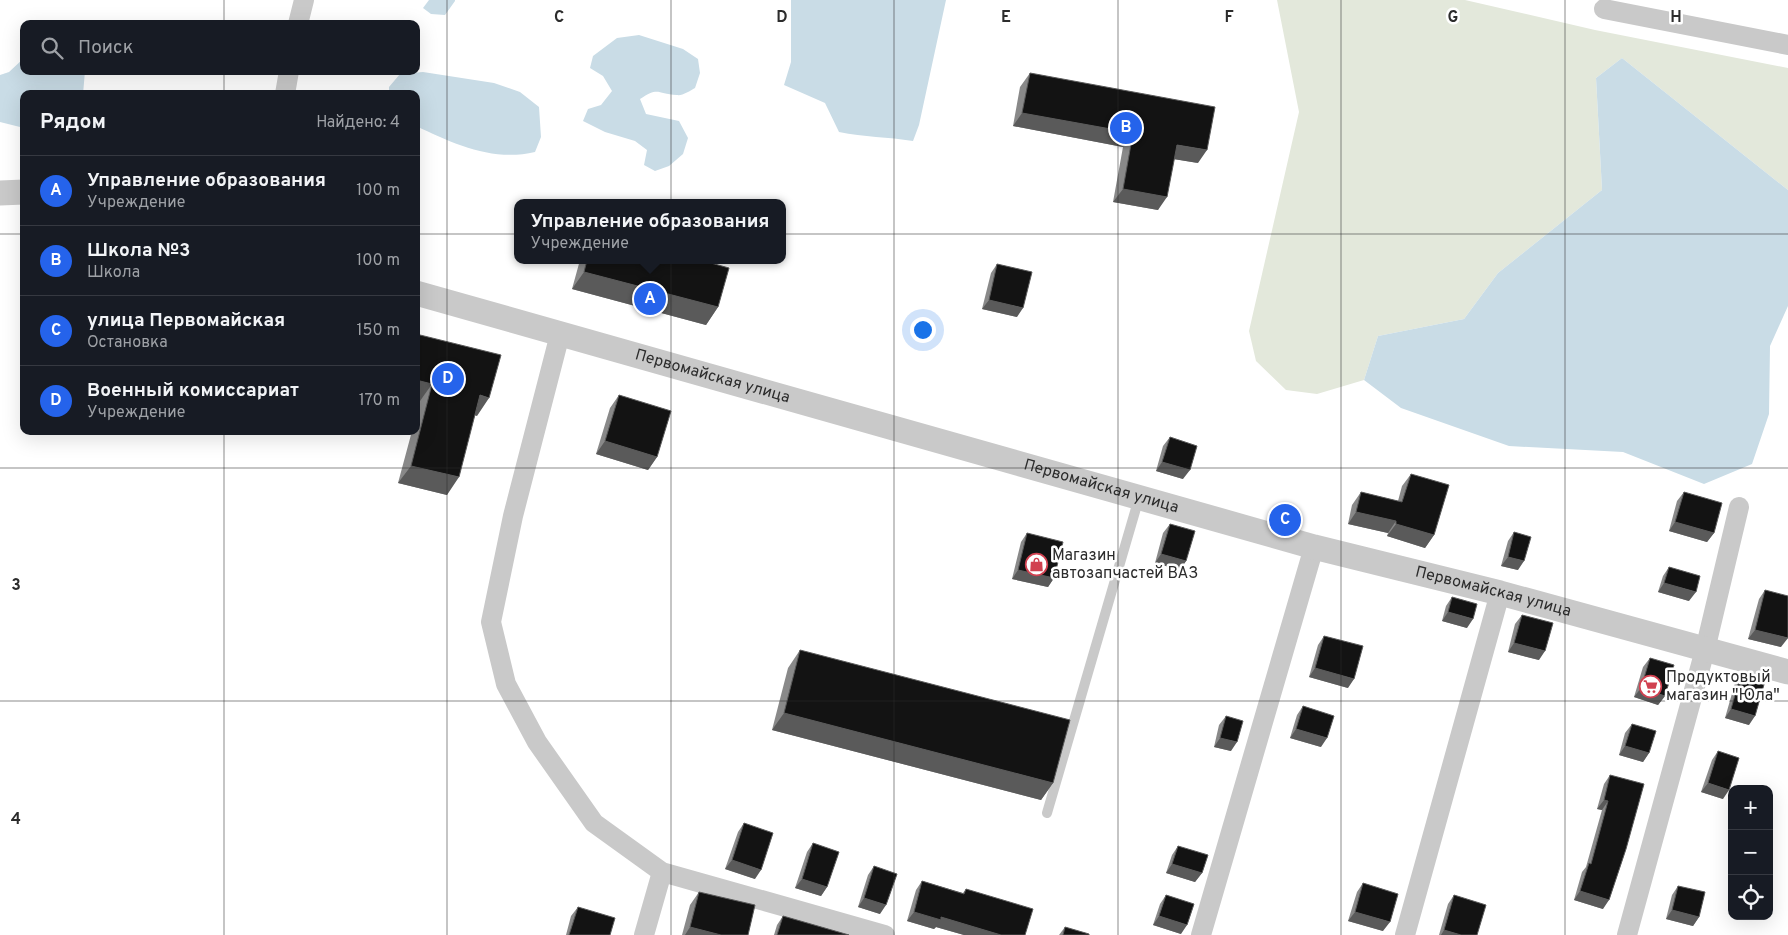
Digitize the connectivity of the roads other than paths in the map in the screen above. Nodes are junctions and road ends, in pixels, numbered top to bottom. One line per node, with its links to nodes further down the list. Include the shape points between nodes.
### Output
1 (304, 0): 3 (street)
2 (1604, 9): 4 (street)
3 (299, 20)
4 (1788, 46)
5 (288, 75): 6 (street)
6 (286, 90)
7 (20, 192): 8 (street)
8 (0, 193)
9 (420, 294): 10 (street, Первомайская улица)
10 (560, 334): 11 (street, Первомайская улица); 18 (street, via 513,516 491,622 506,684 537,742 594,823)
11 (1139, 498): 13 (street, Первомайская улица); 17 (lane)
12 (1739, 507): 15 (street)
13 (1314, 547): 14 (street, Первомайская улица); 21 (street)
14 (1500, 593): 15 (street, Первомайская улица); 22 (street)
15 (1705, 650): 16 (street, Первомайская улица); 23 (street)
16 (1788, 672)
17 (1047, 813)
18 (662, 872): 19 (street); 20 (street)
19 (644, 935)
20 (884, 935)
21 (1201, 935)
22 (1406, 935)
23 (1627, 935)

